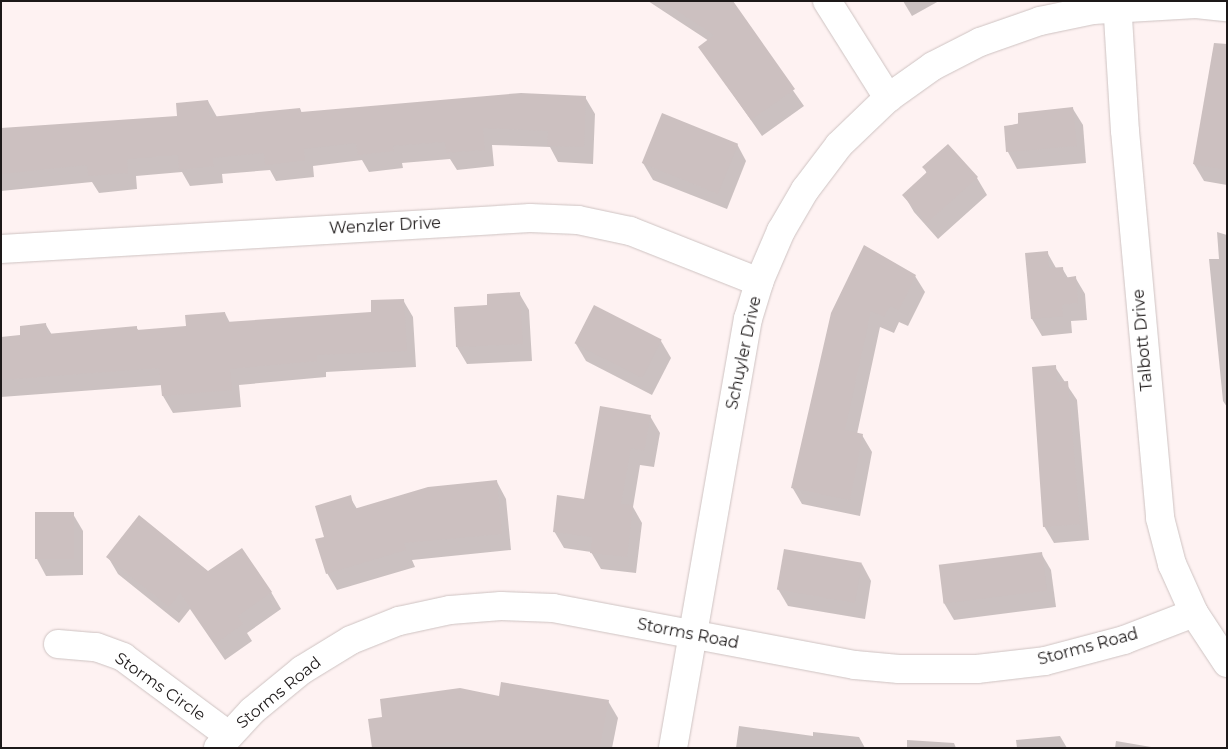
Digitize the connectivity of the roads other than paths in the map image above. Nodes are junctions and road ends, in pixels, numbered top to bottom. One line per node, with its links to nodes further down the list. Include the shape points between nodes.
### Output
1 (827, 1): 4 (street)
2 (1118, 4): 3 (street, Schuyler Drive); 4 (street, Schuyler Drive, via 1040,21 980,42 934,66); 7 (street, Talbott Drive, via 1126,151 1160,518 1172,564)
3 (1227, 7)
4 (888, 98): 6 (street, Schuyler Drive, via 839,145 805,190 781,231)
5 (1, 249): 6 (street, Wenzler Drive, via 530,218 578,220 630,231)
6 (759, 282): 8 (street, Schuyler Drive, via 748,319)
7 (1194, 613): 8 (street, Storms Road, via 1124,640 1046,662 977,669 899,669 855,665); 10 (street, Talbott Drive)
8 (691, 634): 11 (street, Storms Road, via 553,608 501,606 450,610 399,621 351,640 302,670); 12 (street, Schuyler Drive)
9 (58, 644): 11 (street, Storms Circle, via 96,647 123,657)
10 (1227, 663)
11 (223, 741)
12 (673, 748)

